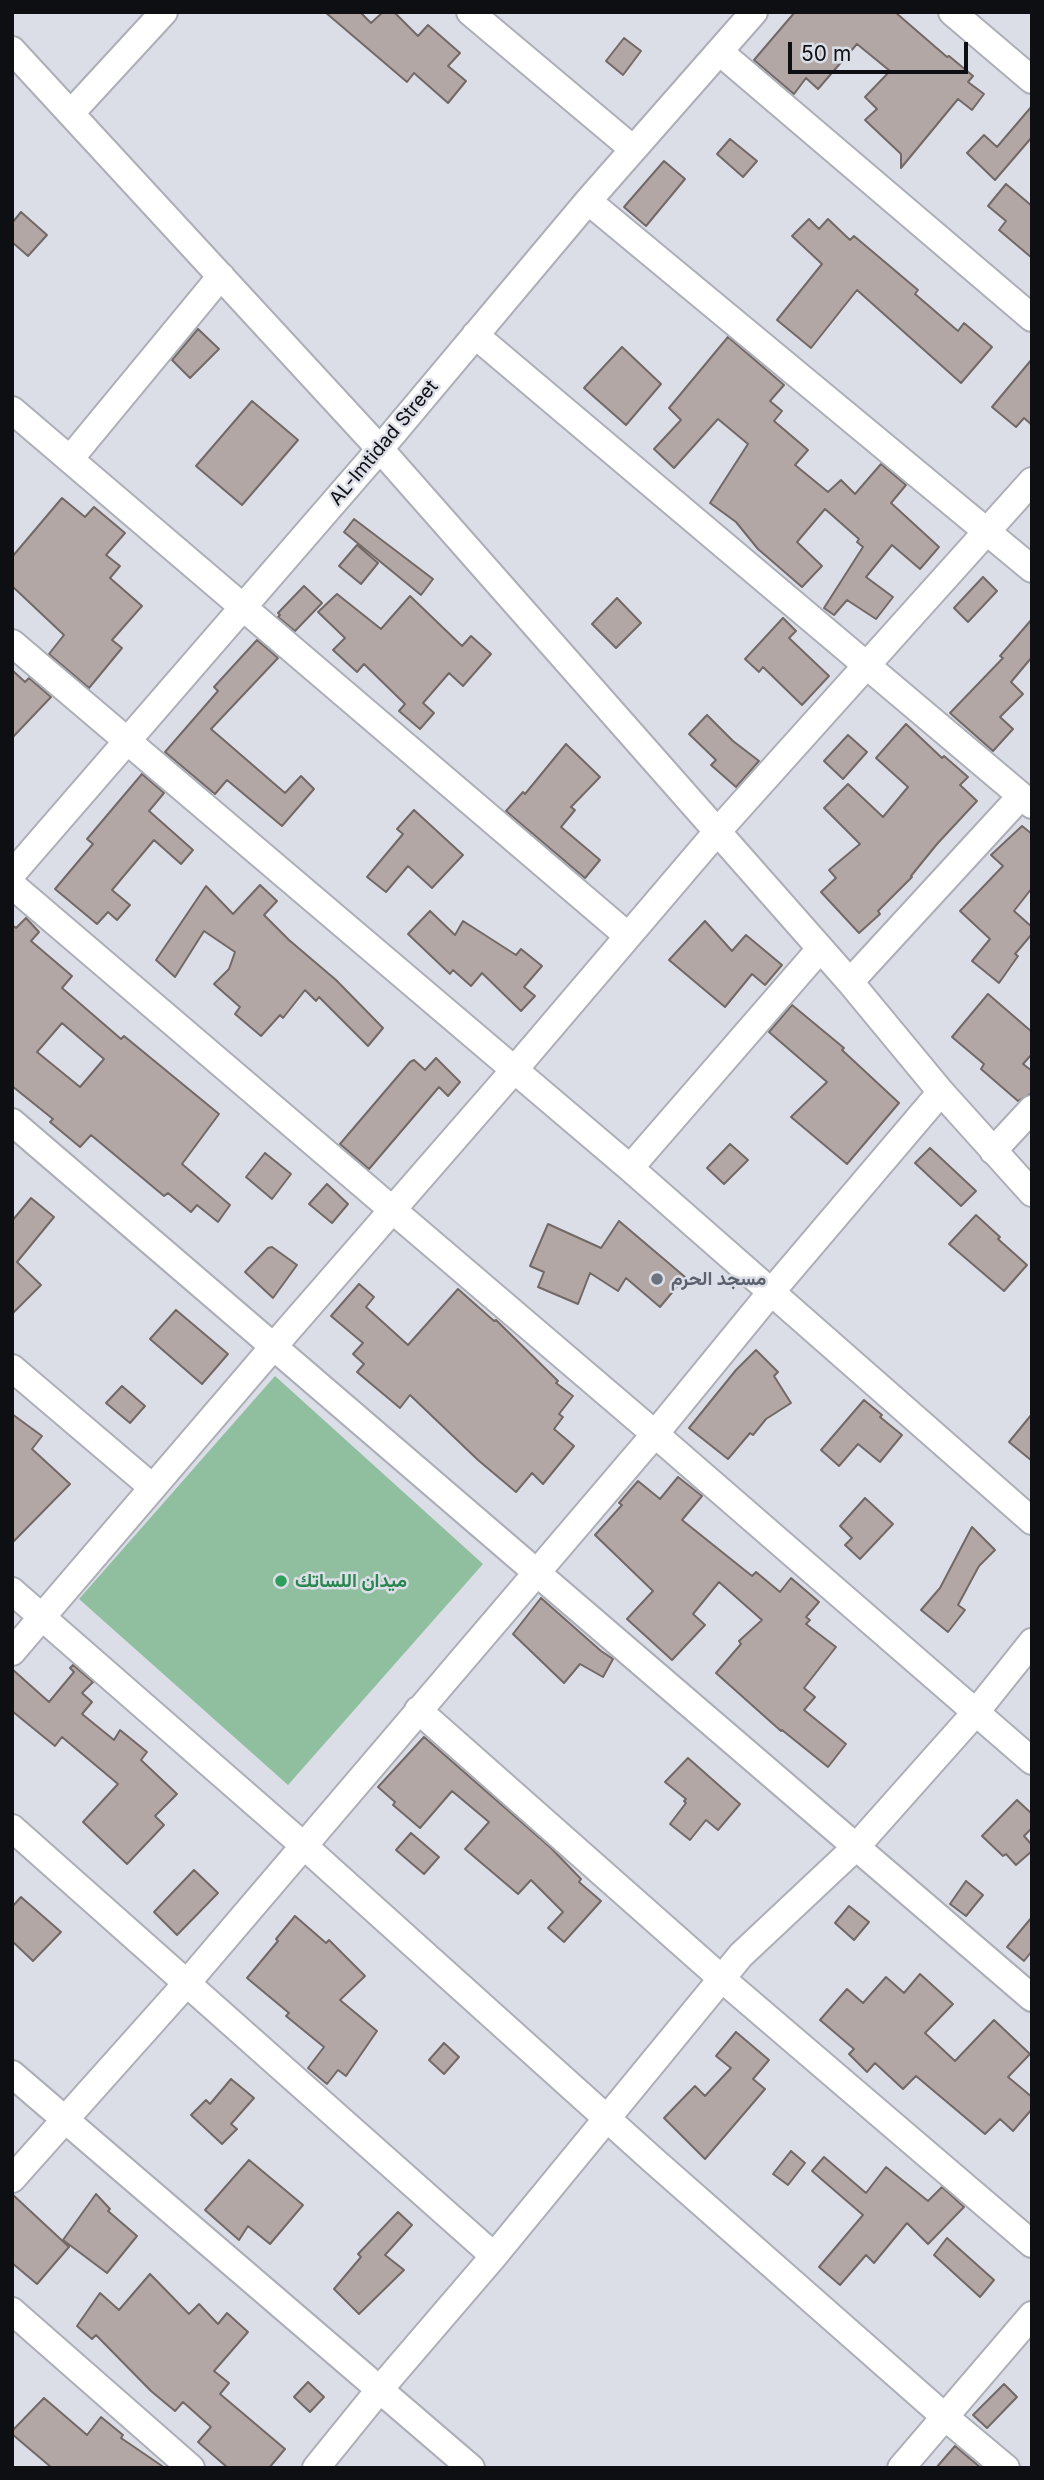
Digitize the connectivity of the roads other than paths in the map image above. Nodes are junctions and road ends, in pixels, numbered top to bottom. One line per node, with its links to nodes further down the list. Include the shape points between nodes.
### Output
1 (164, 12): 8 (street)
2 (470, 12): 9 (street)
3 (952, 12): 7 (street)
4 (744, 16): 5 (street, AL-Imtidad Street)
5 (720, 53): 9 (street, AL-Imtidad Street); 12 (street)
6 (15, 59): 8 (street)
7 (1032, 80)
8 (71, 113): 11 (street)
9 (633, 149): 10 (street, AL-Imtidad Street)
10 (588, 201): 13 (street, AL-Imtidad Street); 18 (street)
11 (221, 276): 15 (street); 16 (street)
12 (1032, 318)
13 (475, 335): 15 (street, AL-Imtidad Street); 22 (street)
14 (12, 410): 16 (street)
15 (380, 449): 20 (street, AL-Imtidad Street); 25 (street)
16 (70, 459): 20 (street)
17 (1032, 481): 18 (street)
18 (988, 530): 19 (street); 22 (street)
19 (1032, 569)
20 (244, 606): 23 (street, AL-Imtidad Street); 28 (street)
21 (12, 643): 23 (street)
22 (866, 666): 24 (street); 25 (street)
23 (127, 742): 26 (street, AL-Imtidad Street); 31 (street)
24 (1027, 800): 30 (street)
25 (716, 833): 28 (street); 29 (street)
26 (12, 874)
27 (12, 885): 38 (street)
28 (628, 936): 31 (street)
29 (820, 949): 30 (street); 36 (street)
30 (849, 982): 32 (street)
31 (515, 1069): 36 (street); 38 (street)
32 (942, 1092): 35 (street); 39 (street)
33 (1032, 1109): 35 (street)
34 (12, 1122): 40 (street)
35 (993, 1151): 37 (street)
36 (630, 1168): 39 (street)
37 (1032, 1192)
38 (392, 1211): 40 (street); 42 (street)
39 (772, 1291): 42 (street); 44 (street)
40 (274, 1346): 43 (street); 45 (street)
41 (12, 1368): 43 (street)
42 (654, 1434): 45 (street); 51 (street)
43 (152, 1487): 47 (street)
44 (1032, 1521)
45 (536, 1571): 50 (street); 55 (street)
46 (12, 1591): 47 (street)
47 (43, 1616): 49 (street); 54 (street)
48 (1032, 1642): 51 (street)
49 (12, 1652)
50 (418, 1710): 54 (street); 56 (street)
51 (976, 1712): 52 (street); 55 (street)
52 (1032, 1761)
53 (12, 1828): 57 (street)
54 (303, 1844): 57 (street); 61 (street)
55 (856, 1847): 56 (street); 58 (street)
56 (721, 1978): 61 (street); 63 (street)
57 (186, 1984): 60 (street); 64 (street)
58 (1032, 1998)
59 (12, 2074): 60 (street)
60 (64, 2118): 62 (street); 67 (street)
61 (607, 2119): 64 (street); 68 (street)
62 (12, 2179)
63 (1032, 2244)
64 (494, 2256): 67 (street)
65 (12, 2311): 69 (street)
66 (1032, 2315): 68 (street)
67 (380, 2389): 70 (street); 71 (street)
68 (945, 2417): 72 (street); 73 (street)
69 (191, 2468)
70 (316, 2468)
71 (471, 2468)
72 (901, 2468)
73 (1006, 2468)

